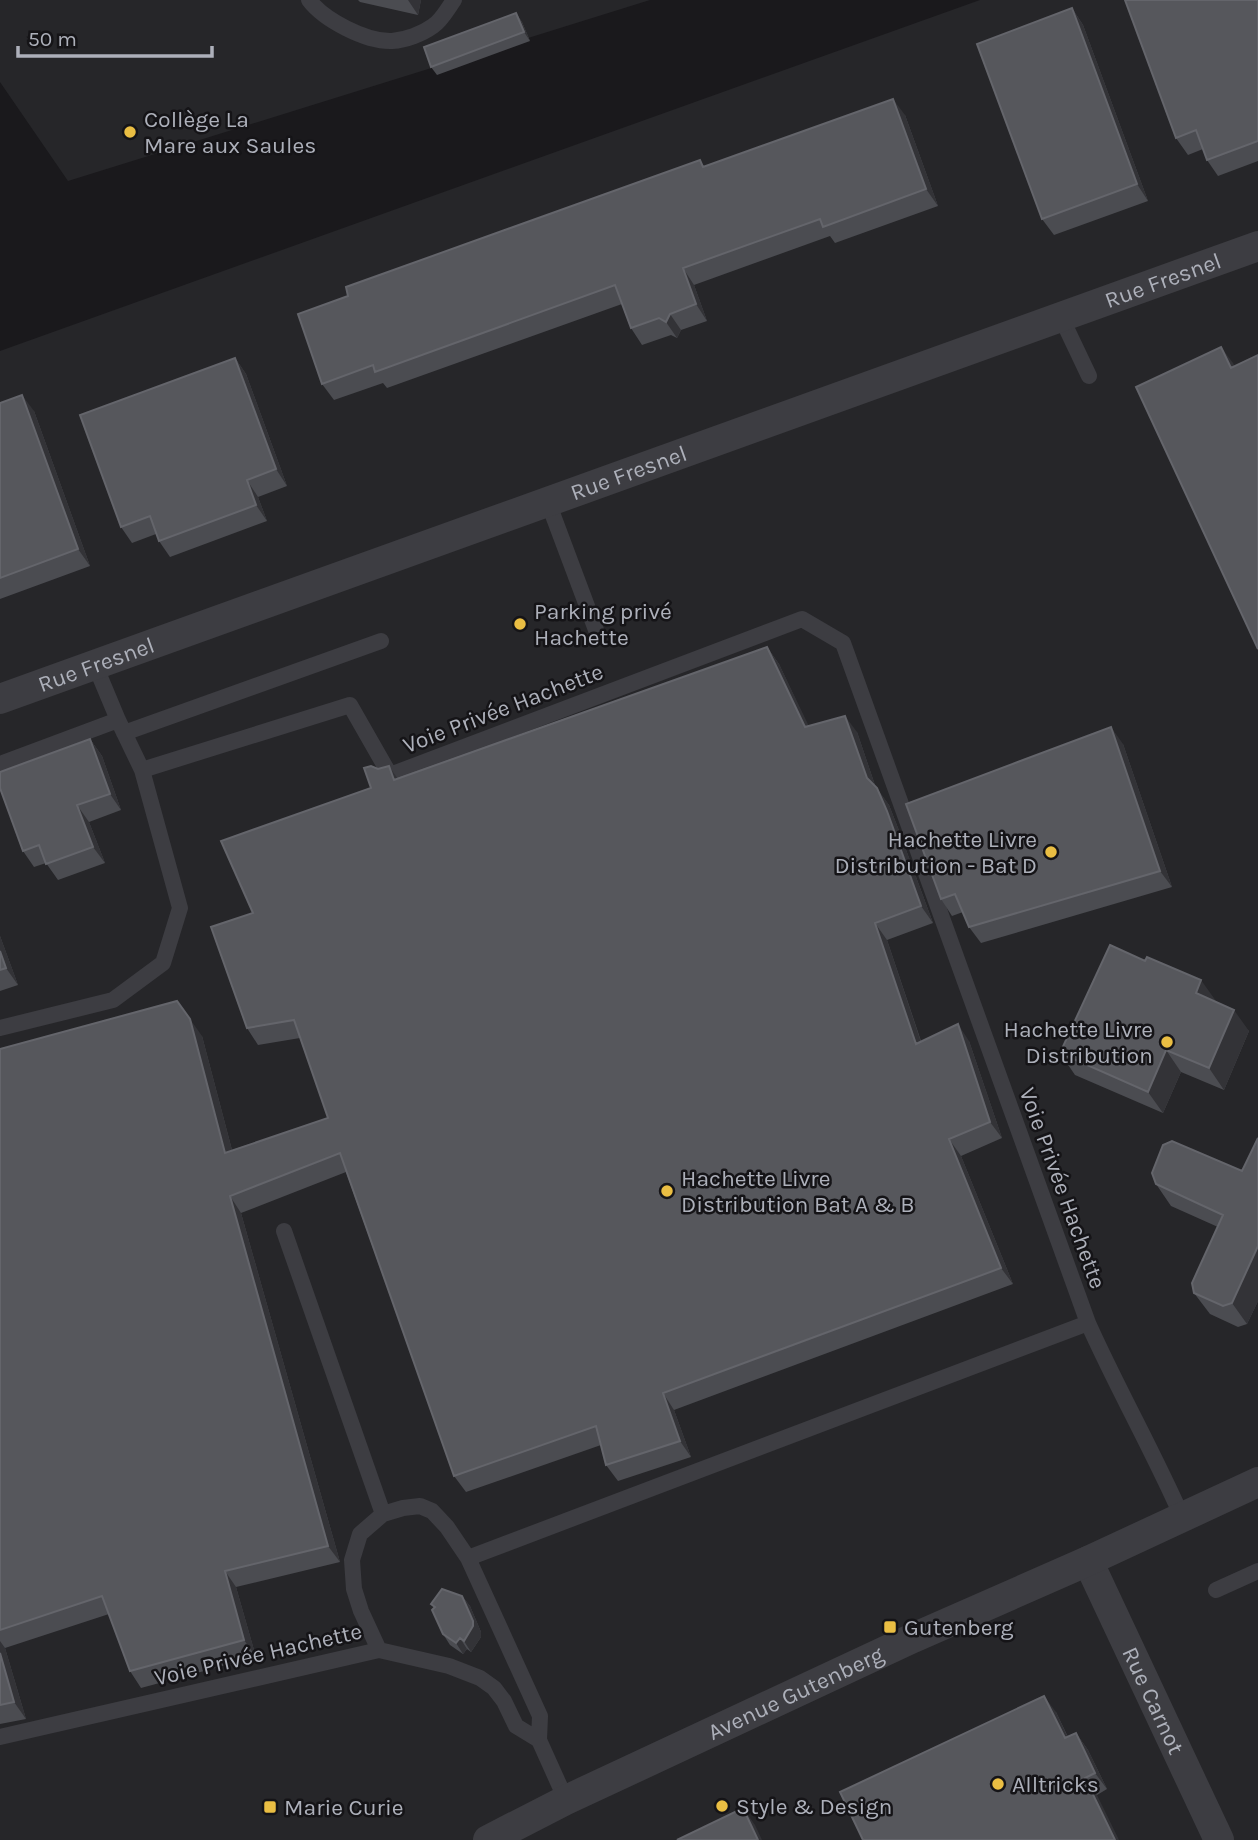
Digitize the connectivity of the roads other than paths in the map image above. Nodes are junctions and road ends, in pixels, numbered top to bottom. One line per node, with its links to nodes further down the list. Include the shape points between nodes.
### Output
1 (309, 0): 2 (lane, via 360,36 391,41 418,35 436,24)
2 (454, 0)
3 (1258, 246): 4 (street, Rue Fresnel)
4 (1062, 317): 5 (lane); 6 (street, Rue Fresnel)
5 (1089, 376)
6 (548, 502): 7 (lane); 9 (street, Rue Fresnel)
7 (596, 630)
8 (381, 641): 11 (lane)
9 (95, 665): 10 (street, Rue Fresnel); 11 (lane)
10 (0, 699)
11 (121, 727): 12 (lane); 13 (lane)
12 (0, 764)
13 (142, 771): 14 (lane, via 180,908 163,963 113,1000); 16 (lane, Voie Privée Hachette, via 350,705 390,775 802,620 843,643)
14 (0, 1028)
15 (284, 1231): 18 (lane)
16 (1088, 1323): 19 (lane); 20 (lane, Voie Privée Hachette)
17 (1258, 1482): 19 (street, Avenue Gutenberg)
18 (383, 1514): 20 (lane, via 419,1506 432,1511); 24 (lane, via 360,1534 352,1560 354,1589)
19 (1182, 1517): 21 (street, Avenue Gutenberg)
20 (468, 1558): 26 (lane, Voie Privée Hachette, via 540,1716)
21 (1088, 1561): 27 (street, Avenue Gutenberg); 29 (street, Rue Carnot)
22 (1258, 1571): 23 (lane)
23 (1216, 1590)
24 (379, 1650): 25 (lane, Voie Privée Hachette); 26 (lane, Voie Privée Hachette, via 480,1678 504,1701 516,1726)
25 (0, 1737)
26 (539, 1740): 27 (lane, Voie Privée Hachette)
27 (566, 1800): 28 (street, Avenue Gutenberg)
28 (488, 1840)
29 (1219, 1840)

